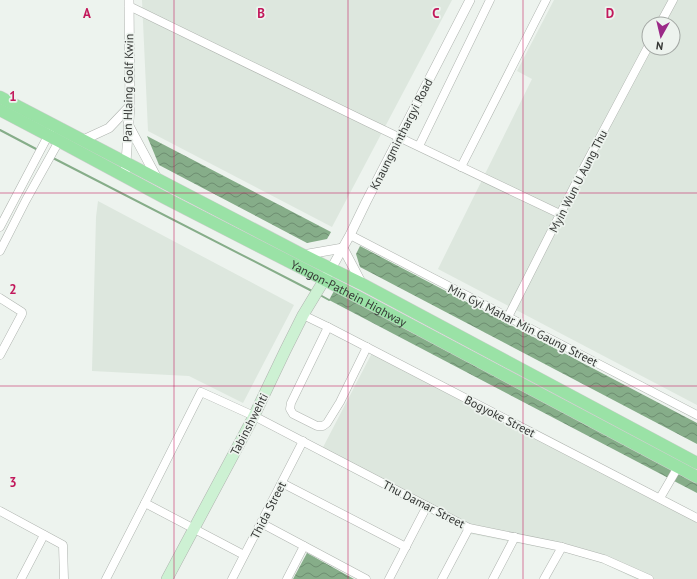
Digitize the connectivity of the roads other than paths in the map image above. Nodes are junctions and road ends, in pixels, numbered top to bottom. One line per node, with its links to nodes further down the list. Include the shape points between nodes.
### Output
1 (490, 0): 16 (street)
2 (546, 0): 18 (street)
3 (673, 0): 6 (street)
4 (468, 1): 13 (street, Knaungminthargyi Road)
5 (130, 3): 9 (street, Pan Hlaing Golf Kwin); 13 (street)
6 (664, 16)
7 (643, 56): 21 (street, Myin Wun U Aung Thu)
8 (0, 97): 12 (main road, Yangon-Pathein Highway)
9 (130, 106): 11 (street, Pan Hlaing Golf Kwin); 14 (street, via 110,128)
10 (0, 110): 12 (main road, Yangon-Pathein Highway)
11 (128, 124): 17 (street, Pan Hlaing Golf Kwin); 20 (street)
12 (51, 130): 14 (main road, Yangon-Pathein Highway); 15 (main road, Yangon-Pathein Highway); 22 (street)
13 (400, 137): 16 (street); 23 (street, Knaungminthargyi Road)
14 (83, 140): 17 (main road, Yangon-Pathein Highway)
15 (59, 141): 19 (main road, Yangon-Pathein Highway); 25 (street)
16 (419, 146): 18 (street)
17 (126, 162): 19 (street, Pan Hlaing Golf Kwin); 20 (main road, Yangon-Pathein Highway)
18 (461, 167): 21 (street)
19 (125, 176): 29 (main road, Yangon-Pathein Highway)
20 (158, 180): 26 (main road, Yangon-Pathein Highway)
21 (560, 214): 32 (street, Myin Wun U Aung Thu)
22 (0, 227)
23 (350, 236): 24 (street, Knaungminthargyi Road); 32 (street, Min Gyi Mahar Min Gaung Street)
24 (343, 248): 26 (street); 27 (street, Knaungminthargyi Road); 28 (street)
25 (0, 251)
26 (303, 255): 27 (main road, Yangon-Pathein Highway)
27 (331, 268): 28 (main road, Yangon-Pathein Highway); 29 (main road, Tabinshwehti)
28 (362, 284): 39 (main road, Yangon-Pathein Highway)
29 (319, 289): 31 (main road, Tabinshwehti); 40 (main road, Yangon-Pathein Highway)
30 (0, 298): 35 (street, via 22,314)
31 (303, 315): 33 (street, Bogyoke Street); 37 (main road, Tabinshwehti)
32 (508, 318): 36 (street, Min Gyi Mahar Min Gaung Street)
33 (328, 326): 34 (street, Bogyoke Street); 34 (street, via 290,403 292,414 317,426 327,423)
34 (367, 347): 43 (street, Bogyoke Street)
35 (0, 355)
36 (697, 415)
37 (254, 416): 38 (street, Thu Damar Street); 44 (street, Thu Damar Street, via 201,392); 50 (main road, Tabinshwehti)
38 (303, 441): 42 (street, Thida Street); 45 (street, Thu Damar Street)
39 (697, 463)
40 (677, 467): 41 (main road, Yangon-Pathein Highway); 43 (street)
41 (697, 476)
42 (282, 483): 48 (street, Thida Street); 54 (street)
43 (660, 498): 47 (street, Bogyoke Street)
44 (145, 503): 50 (street); 59 (street)
45 (427, 506): 49 (street, Thu Damar Street); 54 (street)
46 (0, 511): 51 (street)
47 (697, 518)
48 (261, 523): 53 (street); 56 (street, Thida Street)
49 (469, 528): 52 (street, Thu Damar Street); 65 (street)
50 (194, 529): 56 (street); 60 (main road, Tabinshwehti)
51 (44, 535): 57 (street); 58 (street, via 63,545)
52 (515, 537): 55 (street, Thu Damar Street); 66 (street)
53 (304, 546): 62 (street); 63 (street)
54 (406, 547): 64 (street)
55 (562, 547): 67 (street); 68 (street, Thu Damar Street, via 604,559)
56 (244, 555): 61 (street, Thida Street)
57 (21, 579)
58 (64, 579)
59 (106, 579)
60 (167, 579)
61 (232, 579)
62 (287, 579)
63 (366, 579)
64 (389, 579)
65 (442, 579)
66 (493, 579)
67 (544, 579)
68 (649, 579)

